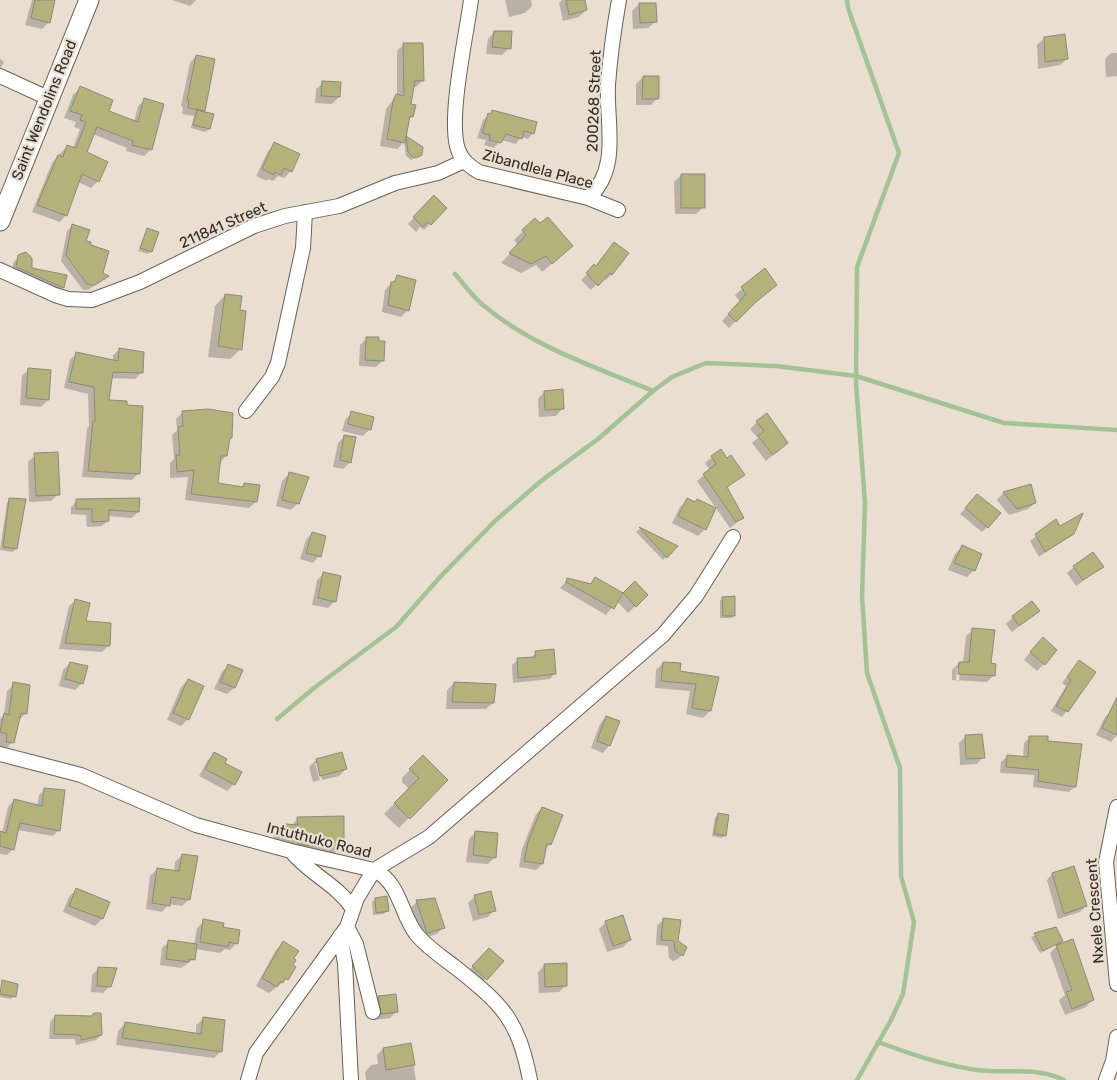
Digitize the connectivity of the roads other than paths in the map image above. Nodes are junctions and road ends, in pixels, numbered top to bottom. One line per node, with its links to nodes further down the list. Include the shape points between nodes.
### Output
1 (89, 0): 5 (street, Saint Wendolins Road)
2 (471, 0): 6 (street, Zibandlela Place, via 455,126 457,147)
3 (620, 0): 7 (street, 200268 Street, via 608,83 611,129 607,171 597,190)
4 (0, 76): 5 (street)
5 (48, 98): 10 (street, Saint Wendolins Road)
6 (464, 161): 7 (street, Zibandlela Place, via 479,172); 9 (street, 211841 Street, via 438,173 395,183 339,206)
7 (588, 198): 8 (street, Zibandlela Place)
8 (618, 210)
9 (305, 212): 11 (street, 211841 Street, via 254,226 140,282 92,300 55,295); 12 (street, via 303,248 278,363 272,377)
10 (0, 221)
11 (0, 270)
12 (246, 411)
13 (733, 537): 17 (street, via 696,596 663,635 429,837)
14 (0, 754): 16 (street, Intuthuko Road, via 81,775 175,817)
15 (1117, 807): 20 (street, Nxele Crescent, via 1106,862)
16 (291, 851): 17 (street, Intuthuko Road); 18 (street, via 299,862 344,895)
17 (374, 870): 18 (street); 25 (street, Intuthuko Road, via 393,885 409,922 424,943 504,1009 518,1032)
18 (353, 909): 19 (street)
19 (343, 932): 21 (street, via 356,944); 23 (street, via 256,1053); 24 (street)
20 (1117, 984)
21 (373, 1012)
22 (1117, 1037): 26 (street)
23 (248, 1080)
24 (351, 1080)
25 (530, 1080)
26 (1106, 1080)

